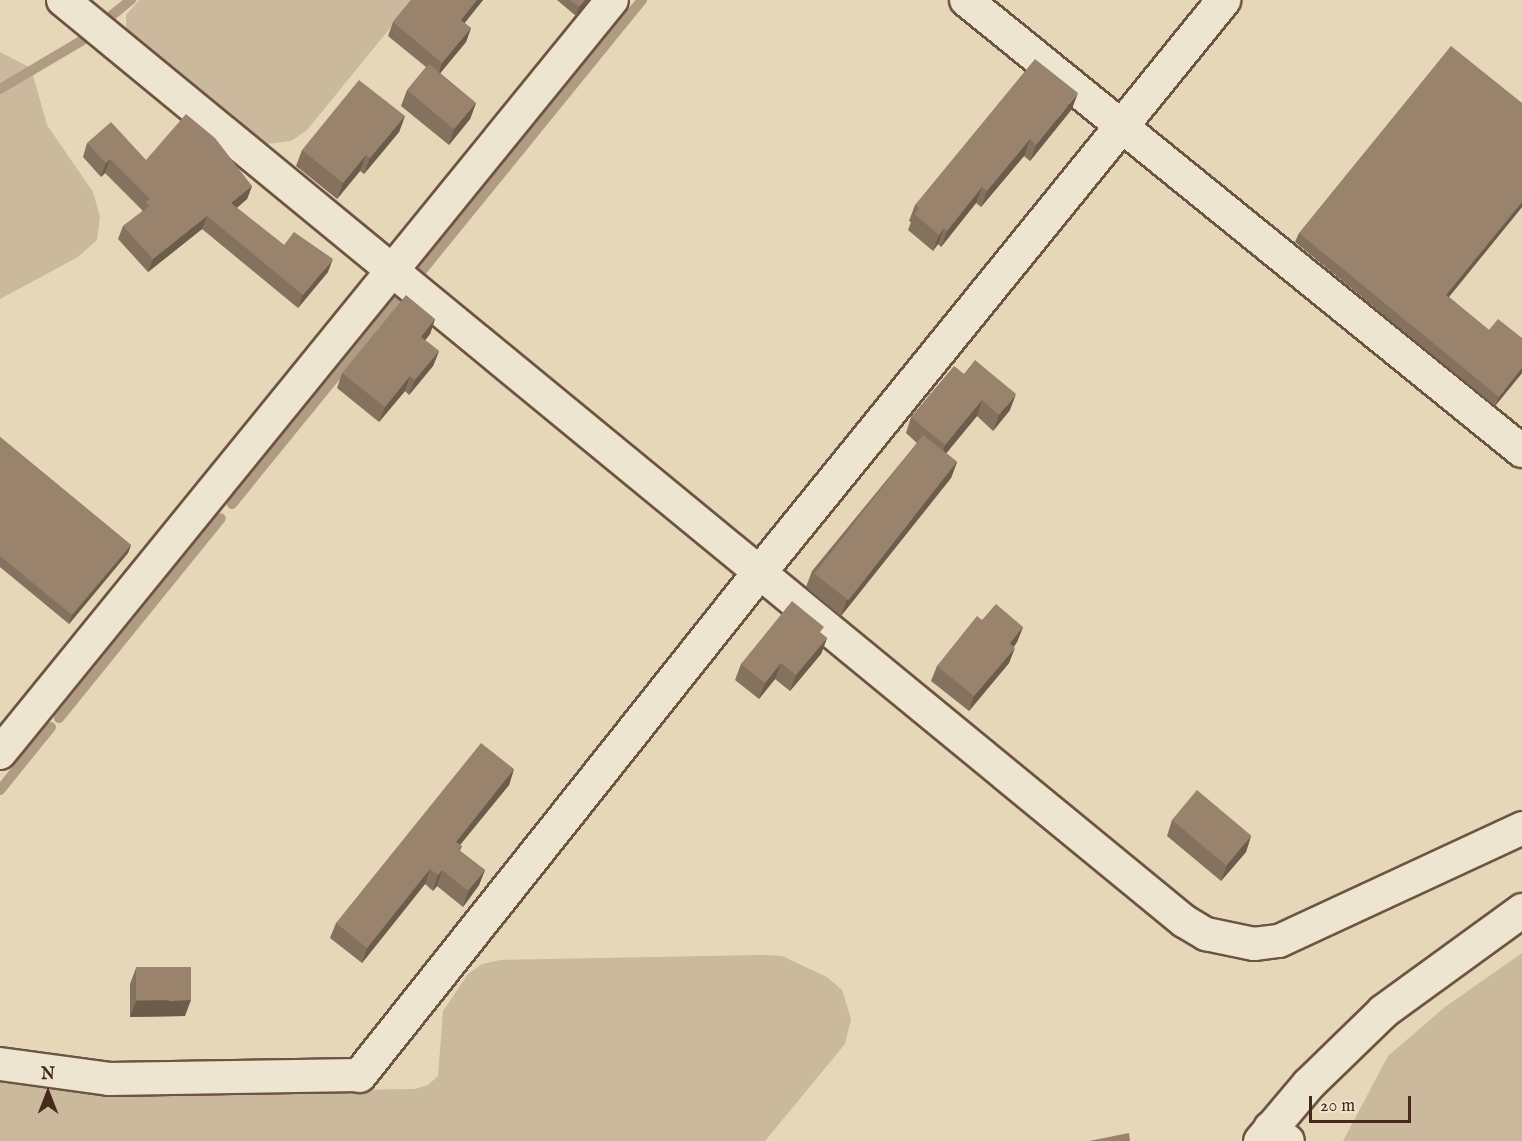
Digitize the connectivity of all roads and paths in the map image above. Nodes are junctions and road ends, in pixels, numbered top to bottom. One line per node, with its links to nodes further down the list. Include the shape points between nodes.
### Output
1 (63, 0): 6 (street)
2 (612, 0): 6 (street)
3 (966, 0): 5 (street)
4 (1223, 0): 5 (street)
5 (1121, 126): 7 (street); 8 (street)
6 (393, 270): 8 (street); 9 (street)
7 (1522, 451)
8 (759, 572): 10 (street, via 1175,914 1206,934 1254,944 1279,941); 13 (street)
9 (0, 753)
10 (1522, 828)
11 (1522, 910): 14 (street, via 1383,1011 1315,1076)
12 (0, 1064): 13 (street, via 109,1078)
13 (359, 1075)
14 (1273, 1137)

